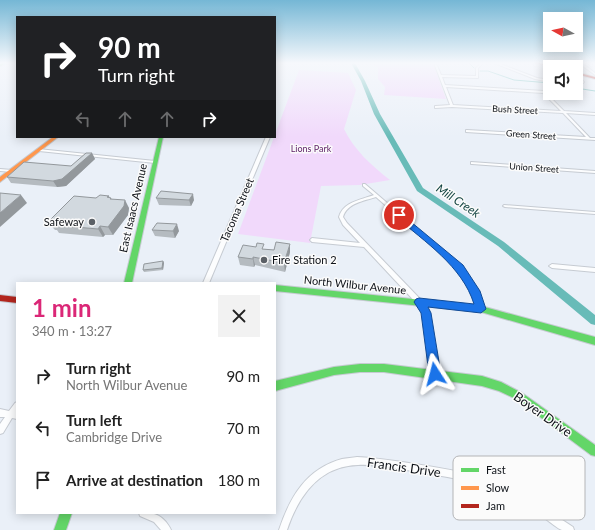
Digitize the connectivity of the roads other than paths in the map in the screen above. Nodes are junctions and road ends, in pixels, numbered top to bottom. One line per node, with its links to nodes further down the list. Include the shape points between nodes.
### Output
1 (445, 88): 3 (street)
2 (473, 88): 5 (street, via 544,92)
3 (452, 106): 4 (street, Bush Street); 5 (street, Bush Street)
4 (436, 107)
5 (564, 112): 6 (street, Bush Street); 11 (street)
6 (595, 114)
7 (467, 131): 11 (street, Green Street)
8 (55, 138): 13 (main road)
9 (161, 138): 14 (main road, East Isaacs Avenue)
10 (268, 138): 29 (street, Tacoma Street)
11 (589, 139): 12 (street, Green Street)
12 (595, 139)
13 (39, 150): 14 (street); 17 (main road)
14 (155, 162): 28 (main road, East Isaacs Avenue)
15 (472, 163): 18 (street, Union Street)
16 (0, 170): 17 (street)
17 (12, 171): 19 (main road)
18 (595, 172)
19 (0, 180)
20 (364, 184): 21 (street)
21 (376, 196): 25 (street, via 348,206 341,214 345,224); 34 (street, via 460,268 475,291)
22 (505, 206): 23 (street)
23 (595, 213)
24 (312, 240): 25 (street)
25 (365, 245): 33 (street)
26 (552, 266): 27 (street)
27 (595, 270)
28 (128, 282)
29 (206, 282)
30 (276, 288): 33 (main road, North Wilbur Avenue)
31 (0, 298): 32 (main road)
32 (16, 300)
33 (419, 302): 34 (main road, North Wilbur Avenue); 36 (street, via 426,313)
34 (481, 309): 35 (main road, North Wilbur Avenue)
35 (595, 341)
36 (435, 374): 37 (main road, Boyer Drive, via 360,368 334,371); 41 (main road, Boyer Drive, via 482,381 510,391 531,403)
37 (276, 386)
38 (0, 413): 39 (street)
39 (14, 415): 40 (street)
40 (0, 430)
41 (595, 451)
42 (453, 474): 49 (street, Francis Drive, via 357,461 332,465 306,486 291,508)
43 (66, 514): 47 (main road)
44 (148, 514): 45 (street)
45 (159, 516): 48 (street)
46 (554, 520): 50 (street, Francis Drive)
47 (60, 530)
48 (167, 530)
49 (283, 530)
50 (570, 530)

